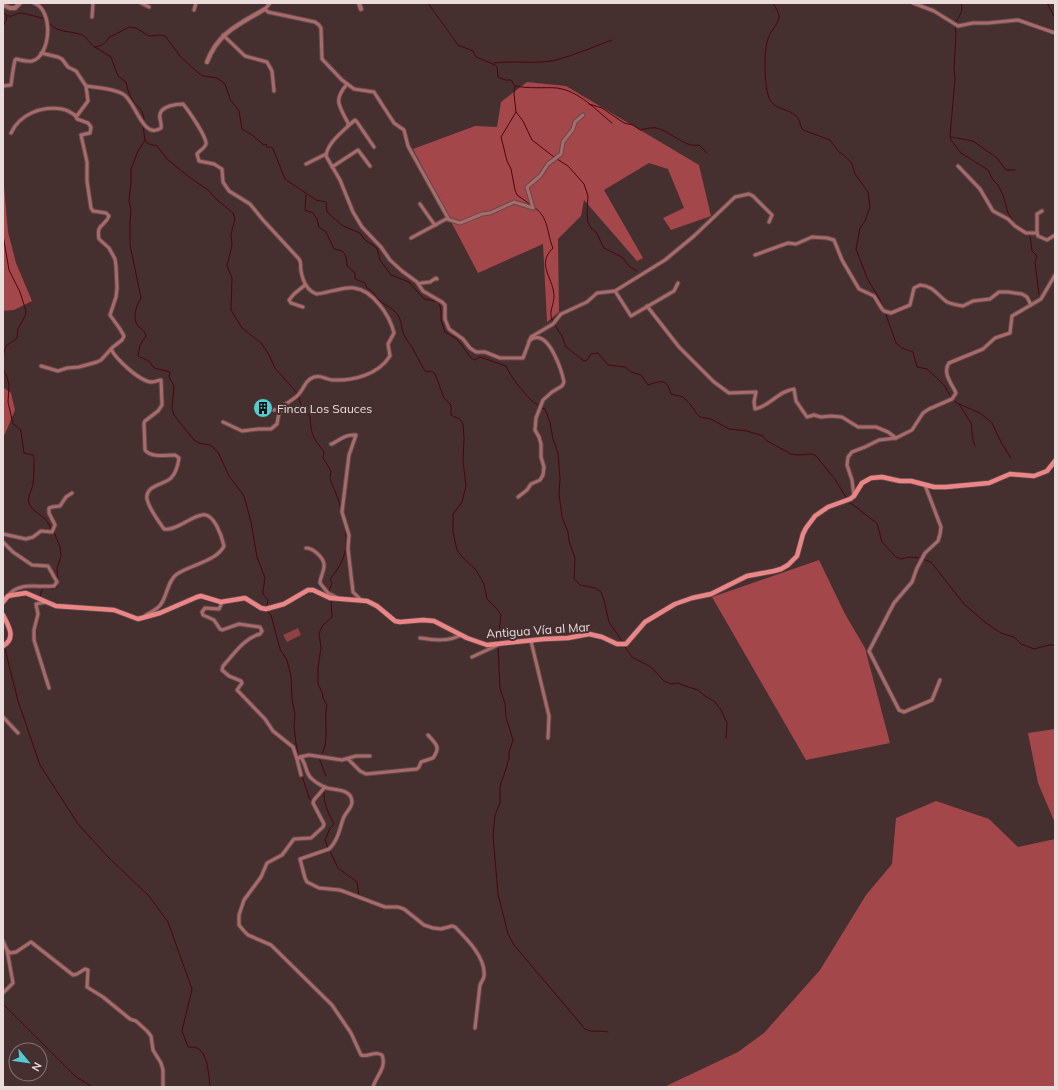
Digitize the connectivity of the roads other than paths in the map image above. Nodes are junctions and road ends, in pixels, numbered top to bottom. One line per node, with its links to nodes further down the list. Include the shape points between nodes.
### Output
1 (20, 3): 9 (street, via 15,8)
2 (34, 3): 17 (street, via 44,10 46,20 47,43)
3 (93, 3): 14 (street)
4 (141, 3): 10 (street)
5 (196, 3): 13 (street)
6 (270, 3): 11 (street)
7 (359, 3): 12 (street)
8 (913, 3): 15 (street, via 934,11 958,26 1018,20)
9 (3, 5)
10 (149, 7)
11 (266, 9): 16 (street); 19 (street, via 269,12 319,25 321,58)
12 (361, 9)
13 (194, 10)
14 (92, 17)
15 (1055, 32)
16 (223, 35): 18 (street, via 210,53); 22 (street, via 241,54 267,62 272,71)
17 (41, 53): 20 (street, via 31,61 16,59 11,85); 21 (street, via 62,59 68,67 76,71)
18 (207, 62)
19 (347, 84): 25 (street, via 338,96 338,102); 35 (street, via 356,90 374,92 394,123 404,130 408,146)
20 (3, 86)
21 (86, 86): 24 (street, via 88,101); 46 (street, via 123,94 149,129 161,128 160,114 166,107 184,105 206,142 197,154 199,161 214,164 222,169 223,184 252,206 301,262)
22 (274, 91)
23 (584, 115): 35 (street, via 575,122 563,142 562,154 548,164 540,176 527,187 533,208 514,202 460,223)
24 (76, 116): 26 (street, via 62,109 36,110 16,124); 52 (street, via 91,128 90,133 81,134 92,210 109,216 99,228 98,237 115,259 117,288 110,315 124,336)
25 (348, 126): 27 (street, via 355,120); 28 (street, via 331,144)
26 (11, 132)
27 (374, 147)
28 (326, 154): 29 (street); 32 (street)
29 (306, 164)
30 (370, 166): 32 (street, via 358,150)
31 (958, 166): 38 (street, via 980,189 994,212 1026,233)
32 (332, 167): 45 (street, via 362,226 390,260)
33 (420, 204): 37 (street)
34 (1042, 211): 38 (street, via 1037,214)
35 (447, 219): 37 (street)
36 (769, 222): 47 (street, via 772,215 753,196 749,194 735,197 665,260)
37 (436, 225): 40 (street)
38 (1037, 233): 39 (street, via 1039,237 1047,240)
39 (1055, 235)
40 (411, 238)
41 (755, 255): 48 (street, via 812,237 834,240 859,289 874,296 882,309 888,312 910,305 914,288 920,285 928,286 948,302 963,306 973,301 991,298 999,292 1022,294)
42 (1055, 275): 48 (street, via 1041,298)
43 (437, 279): 45 (street)
44 (678, 283): 49 (street, via 674,291)
45 (419, 284): 51 (street, via 426,294 445,305 448,327 474,351 501,358 523,358)
46 (305, 285): 50 (street, via 289,300); 54 (street, via 317,294 354,287 361,290 376,300 384,310 394,335 388,344 390,355 387,360 368,375 343,380 313,377 306,382 298,396)
47 (615, 292): 49 (street, via 630,316); 51 (street, via 595,294 586,302 561,314 553,324 532,336)
48 (1031, 305): 57 (street, via 1012,316 1010,334 995,338 983,349 949,363 946,374 956,392 955,395 952,399 926,410 912,430)
49 (647, 306): 57 (street, via 679,347 714,382 728,393 756,392 755,409 785,390 794,389 797,402 807,417 842,417 858,427 876,427)
50 (303, 307)
51 (529, 341): 63 (street, via 539,338 552,349 564,382 544,400 536,418 535,430 541,444 543,474 540,480 531,484)
52 (111, 349): 53 (street, via 101,360 89,365 58,371); 74 (street, via 123,365 141,377 153,382 162,380 162,406 144,423 145,450 151,454 175,455 179,458 172,478 152,488 147,494 147,500 156,516 164,529 168,529 176,528 203,514 208,515 217,526 224,546 206,561 176,575 160,606)
53 (42, 366)
54 (284, 404): 55 (street, via 276,410); 56 (street, via 277,424 271,429 242,431)
55 (266, 409)
56 (223, 422)
57 (896, 438): 62 (street, via 878,441 852,452 846,465 852,480)
58 (331, 444): 69 (street, via 347,435 356,435 349,455 342,512 349,535 352,588)
59 (1055, 461): 60 (main road, via 1047,471 1034,476 1010,474 989,483 946,487)
60 (925, 485): 62 (main road, via 882,477 871,478 862,483); 81 (street, via 941,527 938,541 925,553 908,587 894,603 869,651 902,712 932,700)
61 (72, 493): 64 (street, via 60,506 49,508 55,525 52,532 41,530 33,538 26,539)
62 (854, 496): 77 (main road, Antigua Vía al Mar, via 824,508 815,516 803,534 797,556 781,569 747,576 711,594 675,604 645,622 626,644 617,644 589,634)
63 (518, 497)
64 (3, 534)
65 (3, 542): 67 (street, via 32,565 48,566 57,582 54,586 20,587)
66 (306, 548): 68 (street, via 313,550 324,562 320,583 328,593)
67 (8, 596): 70 (main road); 71 (main road, via 26,593)
68 (338, 598): 69 (main road, Antigua Vía al Mar); 72 (main road, Antigua Vía al Mar, via 330,598 308,590 284,604 266,609 244,598)
69 (360, 600): 75 (main road, Antigua Vía al Mar, via 377,606 394,621 430,620)
70 (3, 602)
71 (46, 602): 74 (main road, via 56,606 114,610); 82 (street, via 36,604 38,614 34,640)
72 (221, 602): 74 (main road, Antigua Vía al Mar, via 197,596); 88 (street, via 218,609 205,608 202,612 214,620 220,629 243,624 260,626 262,631 245,641 222,670 241,681 242,684 237,690 273,731 293,747)
73 (3, 615): 79 (main road, via 11,633)
74 (140, 619)
75 (461, 635): 76 (street, via 438,641); 78 (main road, Antigua Vía al Mar, via 480,644)
76 (420, 638)
77 (531, 641): 78 (main road, Antigua Vía al Mar); 86 (street, via 548,716)
78 (500, 644): 80 (street)
79 (3, 646)
80 (472, 657)
81 (940, 680)
82 (49, 688)
83 (3, 717): 84 (street)
84 (18, 733)
85 (428, 735): 89 (street, via 437,746 436,752 431,759 420,762 417,769 369,774 360,771)
86 (548, 738)
87 (370, 756): 89 (street)
88 (299, 758): 89 (street, via 309,755); 90 (street); 91 (street, via 305,762 309,777)
89 (348, 759)
90 (301, 775)
91 (324, 787): 95 (street, via 345,791 351,799 351,804 332,847 300,859 307,882 318,888 340,890 385,907 404,909 429,927 455,927 479,953 484,973 480,985); 97 (street, via 313,803 324,824 323,827 311,838 294,839 282,855 267,863 261,877 244,900 239,924 248,935 271,944 332,1005 361,1055 382,1055 383,1069)
92 (3, 941): 93 (street)
93 (7, 950): 94 (street, via 13,983); 96 (street, via 10,953 16,952 31,942 73,974 88,970 88,987 130,1019 144,1026 151,1036 153,1050 163,1070)
94 (3, 993)
95 (475, 1028)
96 (163, 1087)
97 (373, 1087)

